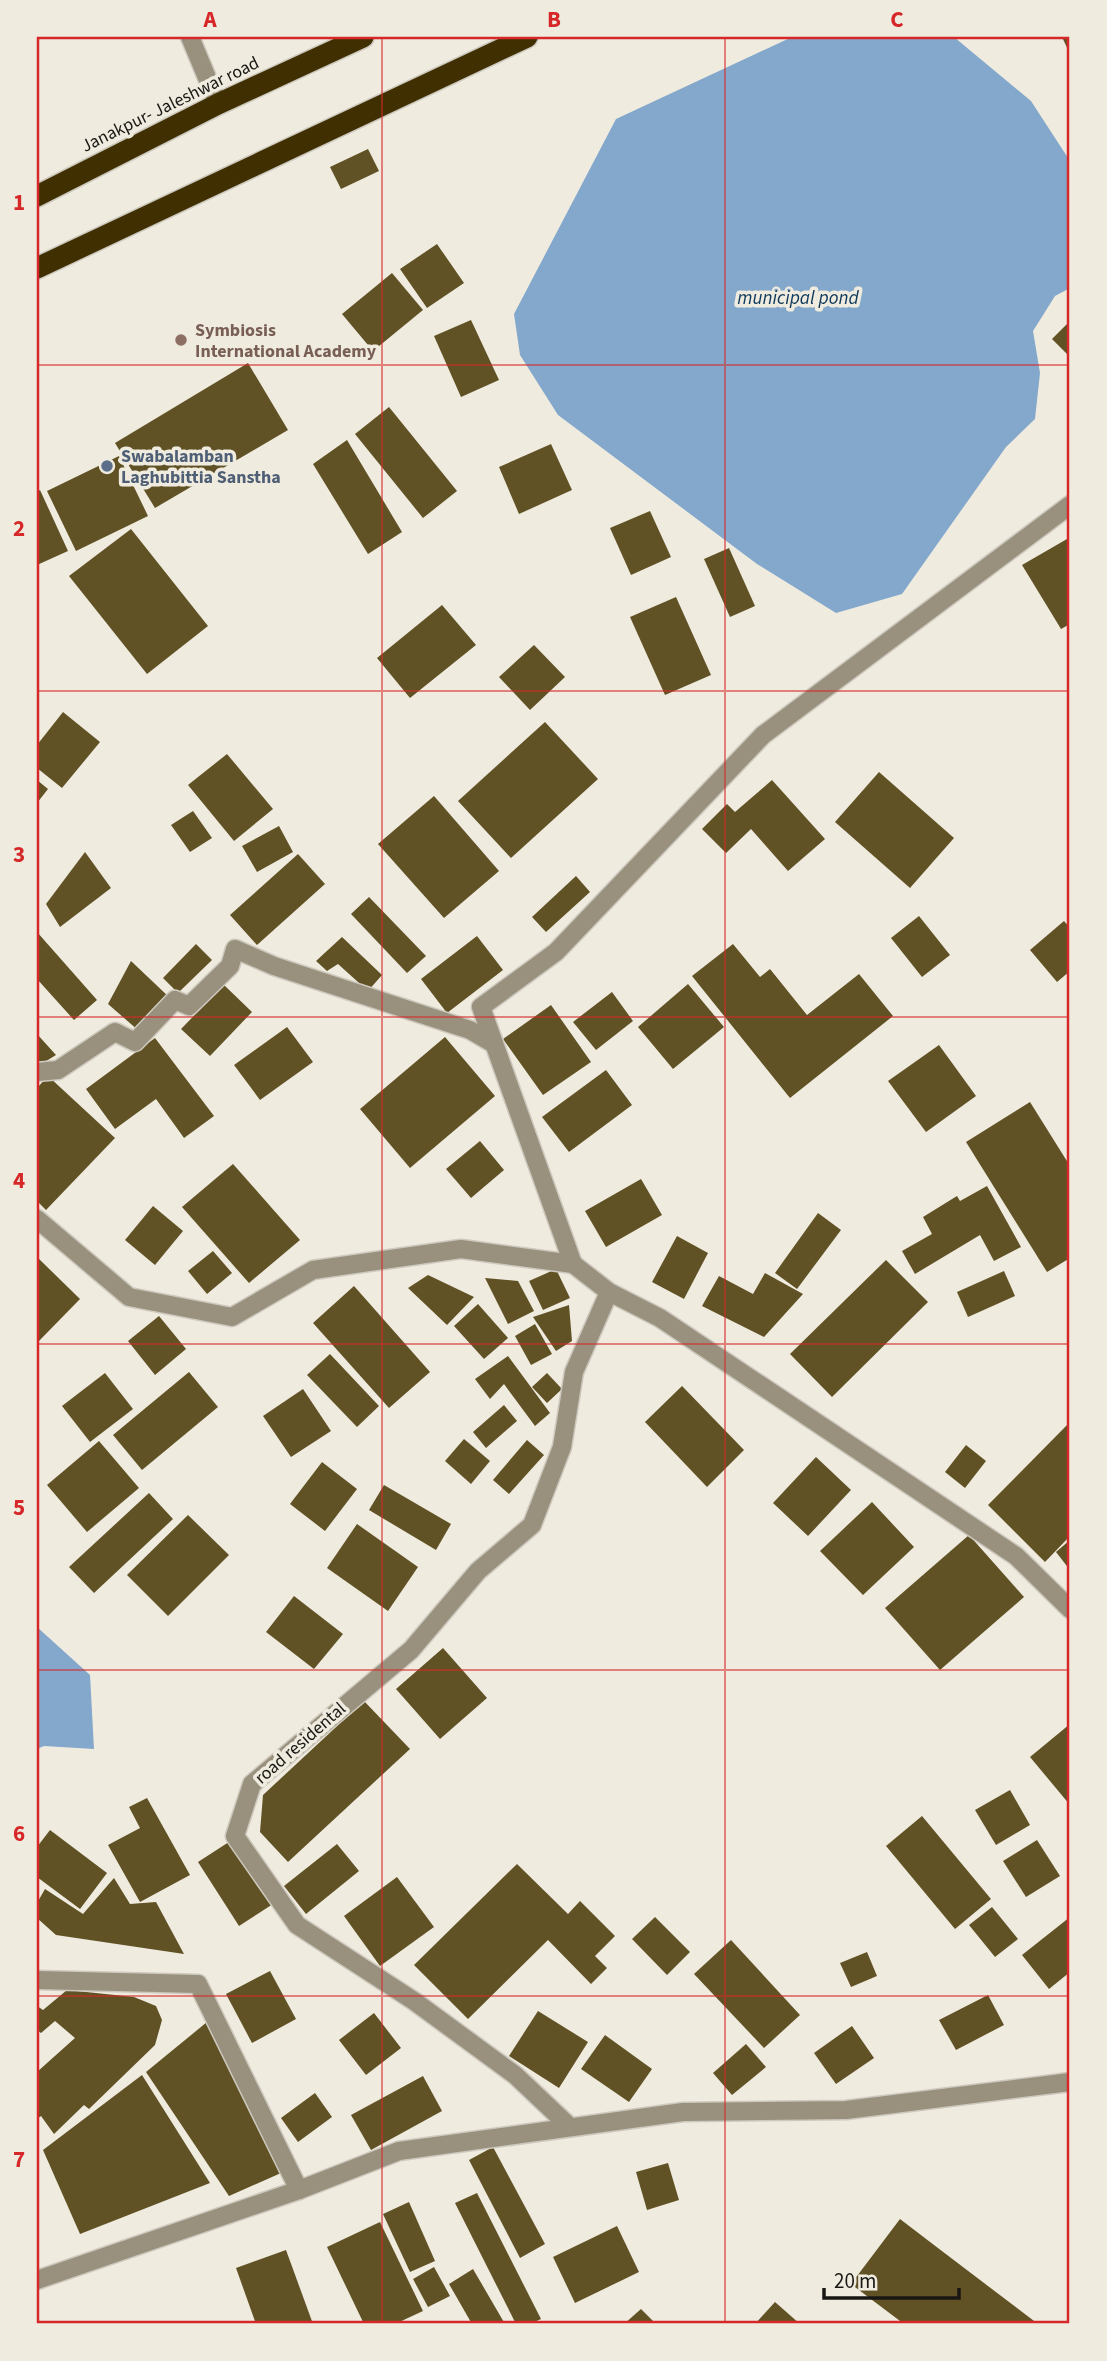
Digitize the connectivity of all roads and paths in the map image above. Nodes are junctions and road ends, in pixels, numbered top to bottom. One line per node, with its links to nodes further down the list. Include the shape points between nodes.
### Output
1 (190, 37): 4 (street)
2 (363, 37): 4 (highway, Janakpur- Jaleshwar road)
3 (527, 37): 6 (highway)
4 (218, 104): 5 (highway, Janakpur- Jaleshwar road)
5 (37, 196)
6 (37, 268)
7 (1070, 505): 8 (street, via 763,735 556,951 481,1007)
8 (494, 1044): 9 (street, via 470,1030 274,966 235,948 230,966 189,1006 175,1000 135,1042 116,1032 58,1070); 11 (street)
9 (37, 1072)
10 (37, 1219): 11 (street, via 130,1297 232,1317 313,1270 461,1249)
11 (573, 1264): 12 (street)
12 (609, 1292): 13 (street, via 660,1318 1016,1556); 16 (street, road residental, via 574,1371 562,1447 532,1525 478,1571 411,1650 252,1784 236,1836 297,1926 414,2001 515,2075)
13 (1070, 1609)
14 (37, 1980): 17 (street, via 198,1984)
15 (1070, 2082): 16 (street, via 846,2109 683,2112)
16 (570, 2127): 17 (street, via 399,2151)
17 (299, 2190): 18 (street)
18 (37, 2280)

